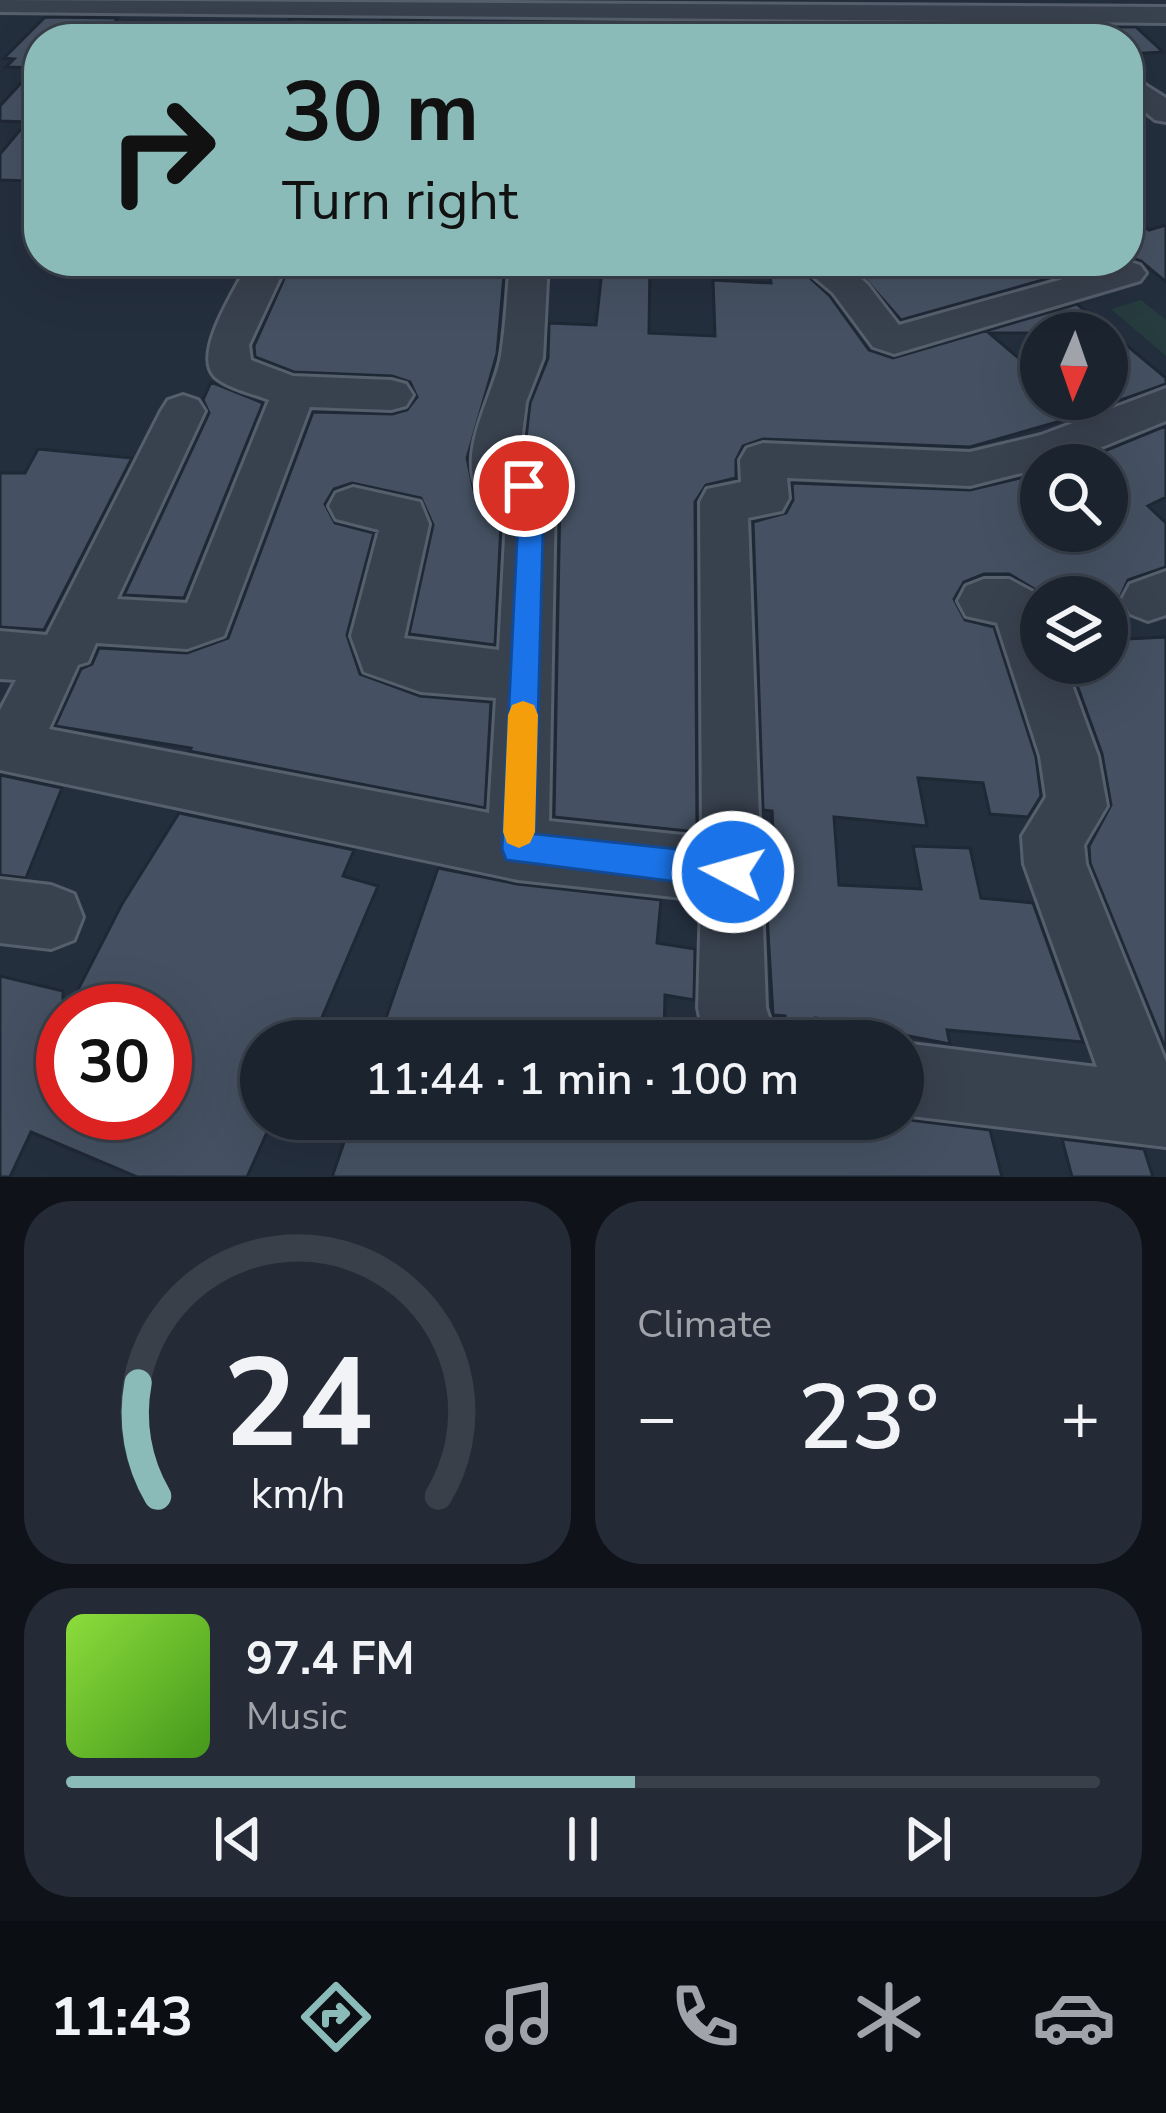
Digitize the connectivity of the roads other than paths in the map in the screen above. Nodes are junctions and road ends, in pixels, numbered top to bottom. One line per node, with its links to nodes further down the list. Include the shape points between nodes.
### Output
1 (0, 4): 2 (street)
2 (389, 5): 3 (street)
3 (776, 5): 4 (street)
4 (876, 7): 6 (street)
5 (1127, 8): 6 (street); 7 (street)
6 (1053, 15): 8 (street)
7 (1166, 15)
8 (1063, 24)
9 (262, 276): 15 (street, via 226,353 231,368)
10 (527, 276): 22 (street, via 522,358 505,400 494,477 531,492)
11 (844, 276): 12 (street, via 894,340)
12 (1091, 276)
13 (1131, 276): 14 (street)
14 (1166, 301)
15 (290, 392): 16 (street); 21 (street, via 206,620)
16 (391, 395)
17 (1166, 404): 24 (street, via 1049,450 970,469 763,460 764,498 724,502)
18 (183, 411): 21 (street)
19 (353, 506): 22 (street, via 403,515 405,524 377,636 383,655 422,668)
20 (984, 601): 27 (street, via 1019,610 1069,756 1077,806 1053,836 1055,864)
21 (44, 645): 23 (street, via 49,674 16,749)
22 (524, 676): 23 (street)
23 (518, 849): 24 (street)
24 (733, 872): 25 (street)
25 (733, 1020)
26 (924, 1082): 27 (street)
27 (1158, 1110)

